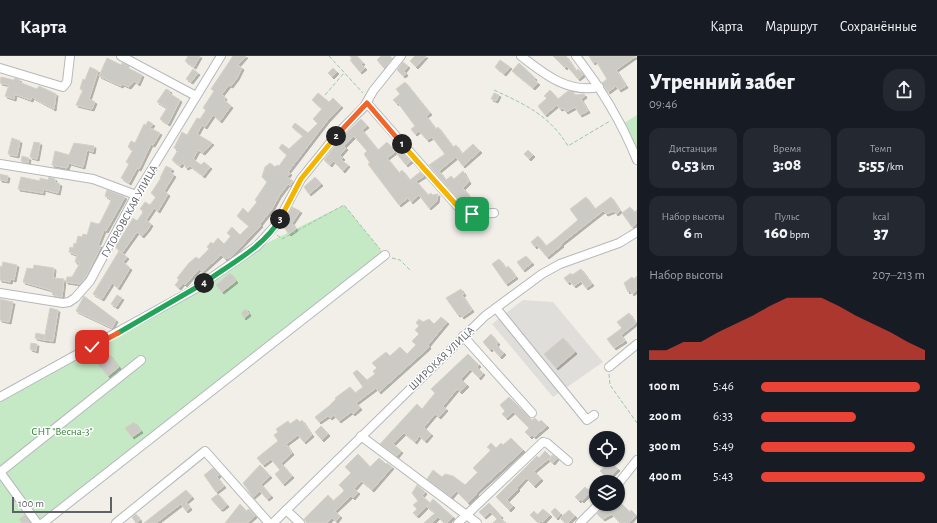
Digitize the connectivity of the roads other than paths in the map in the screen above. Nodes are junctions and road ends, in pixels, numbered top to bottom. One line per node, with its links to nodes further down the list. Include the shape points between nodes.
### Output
1 (70, 56): 7 (street, via 67,84 63,87)
2 (121, 56): 9 (street)
3 (221, 56): 9 (street, ГУТОРОВСКАЯ УЛИЦА)
4 (401, 56): 10 (street)
5 (521, 56): 8 (street, via 562,83 576,88)
6 (576, 56): 8 (street)
7 (0, 68)
8 (598, 87): 11 (street)
9 (196, 96): 13 (street, ГУТОРОВСКАЯ УЛИЦА)
10 (368, 101): 14 (street, via 460,209 472,214); 23 (street, via 301,179 271,232 257,246 195,289)
11 (637, 160)
12 (0, 164): 13 (street, via 93,179)
13 (136, 195): 17 (street, ГУТОРОВСКАЯ УЛИЦА, via 90,282 75,298 69,302 54,303)
14 (494, 213)
15 (637, 232): 18 (street, ШИРОКАЯ УЛИЦА, via 619,243 560,264)
16 (384, 255): 35 (street)
17 (0, 293)
18 (496, 308): 19 (street, ШИРОКАЯ УЛИЦА); 25 (street, via 587,420)
19 (463, 336): 24 (street); 26 (street, ШИРОКАЯ УЛИЦА)
20 (637, 344): 22 (street)
21 (141, 360): 29 (street)
22 (609, 367)
23 (0, 397)
24 (532, 413)
25 (594, 415)
26 (361, 436): 31 (street, ШИРОКАЯ УЛИЦА); 33 (street)
27 (637, 460): 30 (street)
28 (568, 461): 33 (street, via 548,442 543,442)
29 (0, 472): 34 (street)
30 (625, 475)
31 (286, 510): 38 (street, ШИРОКАЯ УЛИЦА); 39 (street)
32 (592, 511): 42 (street)
33 (466, 515): 40 (street); 41 (street)
34 (37, 523)
35 (43, 523)
36 (116, 523): 37 (street, via 205,451)
37 (269, 523)
38 (273, 523)
39 (300, 523)
40 (458, 523)
41 (478, 523)
42 (580, 523)

